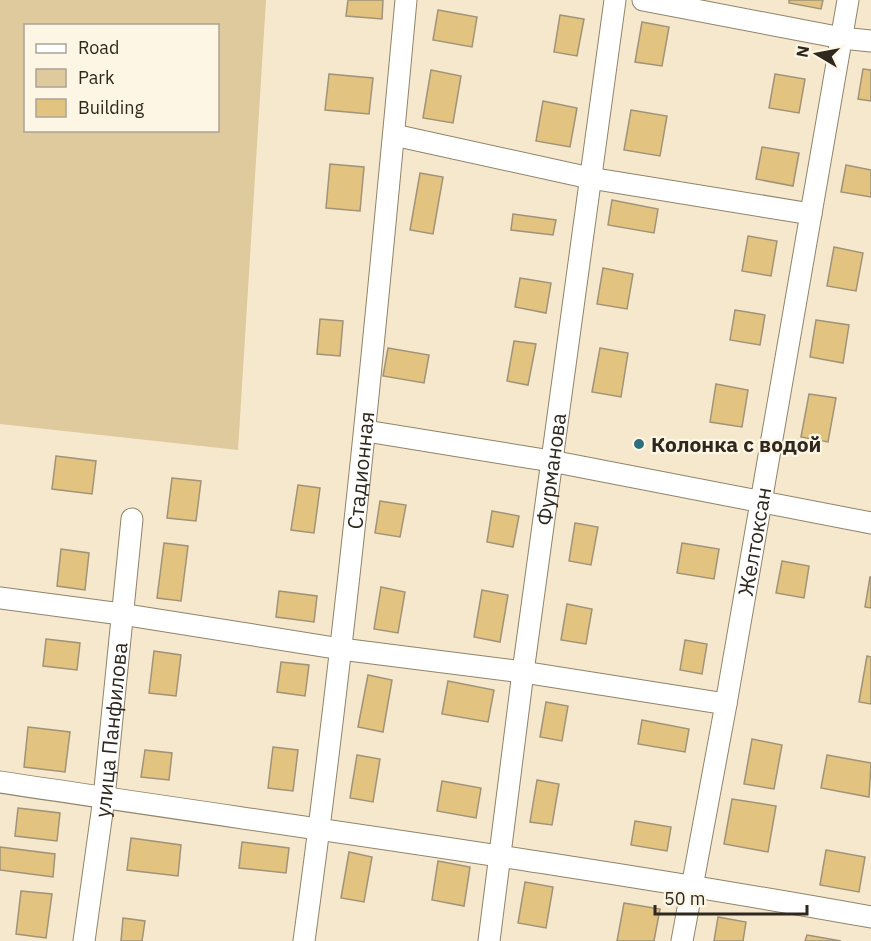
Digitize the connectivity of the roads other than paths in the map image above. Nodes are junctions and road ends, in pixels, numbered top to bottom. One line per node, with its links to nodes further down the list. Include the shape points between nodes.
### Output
1 (406, 0): 7 (street, Стадионная)
2 (615, 0): 8 (street, Фурманова)
3 (643, 0): 5 (street)
4 (848, 0): 5 (street, Желтоксан)
5 (842, 38): 6 (street); 9 (street, Желтоксан)
6 (871, 41)
7 (394, 135): 8 (street); 10 (street, Стадионная)
8 (590, 178): 9 (street); 11 (street, Фурманова)
9 (811, 214): 12 (street, Желтоксан)
10 (366, 431): 11 (street); 17 (street, Стадионная)
11 (551, 461): 12 (street); 18 (street, Фурманова)
12 (761, 500): 14 (street); 19 (street, Желтоксан)
13 (132, 519): 16 (street, улица Панфилова)
14 (871, 523)
15 (0, 598): 16 (street)
16 (121, 614): 17 (street); 21 (street, улица Панфилова)
17 (341, 649): 18 (street); 22 (street, Стадионная)
18 (523, 672): 19 (street); 23 (street, Фурманова)
19 (726, 704): 24 (street, Желтоксан)
20 (0, 782): 21 (street)
21 (104, 798): 22 (street); 26 (street, улица Панфилова)
22 (319, 830): 23 (street); 27 (street, Стадионная)
23 (501, 855): 24 (street); 28 (street, Фурманова)
24 (692, 885): 25 (street); 29 (street, Желтоксан)
25 (871, 917)
26 (84, 941)
27 (304, 941)
28 (489, 941)
29 (682, 941)

